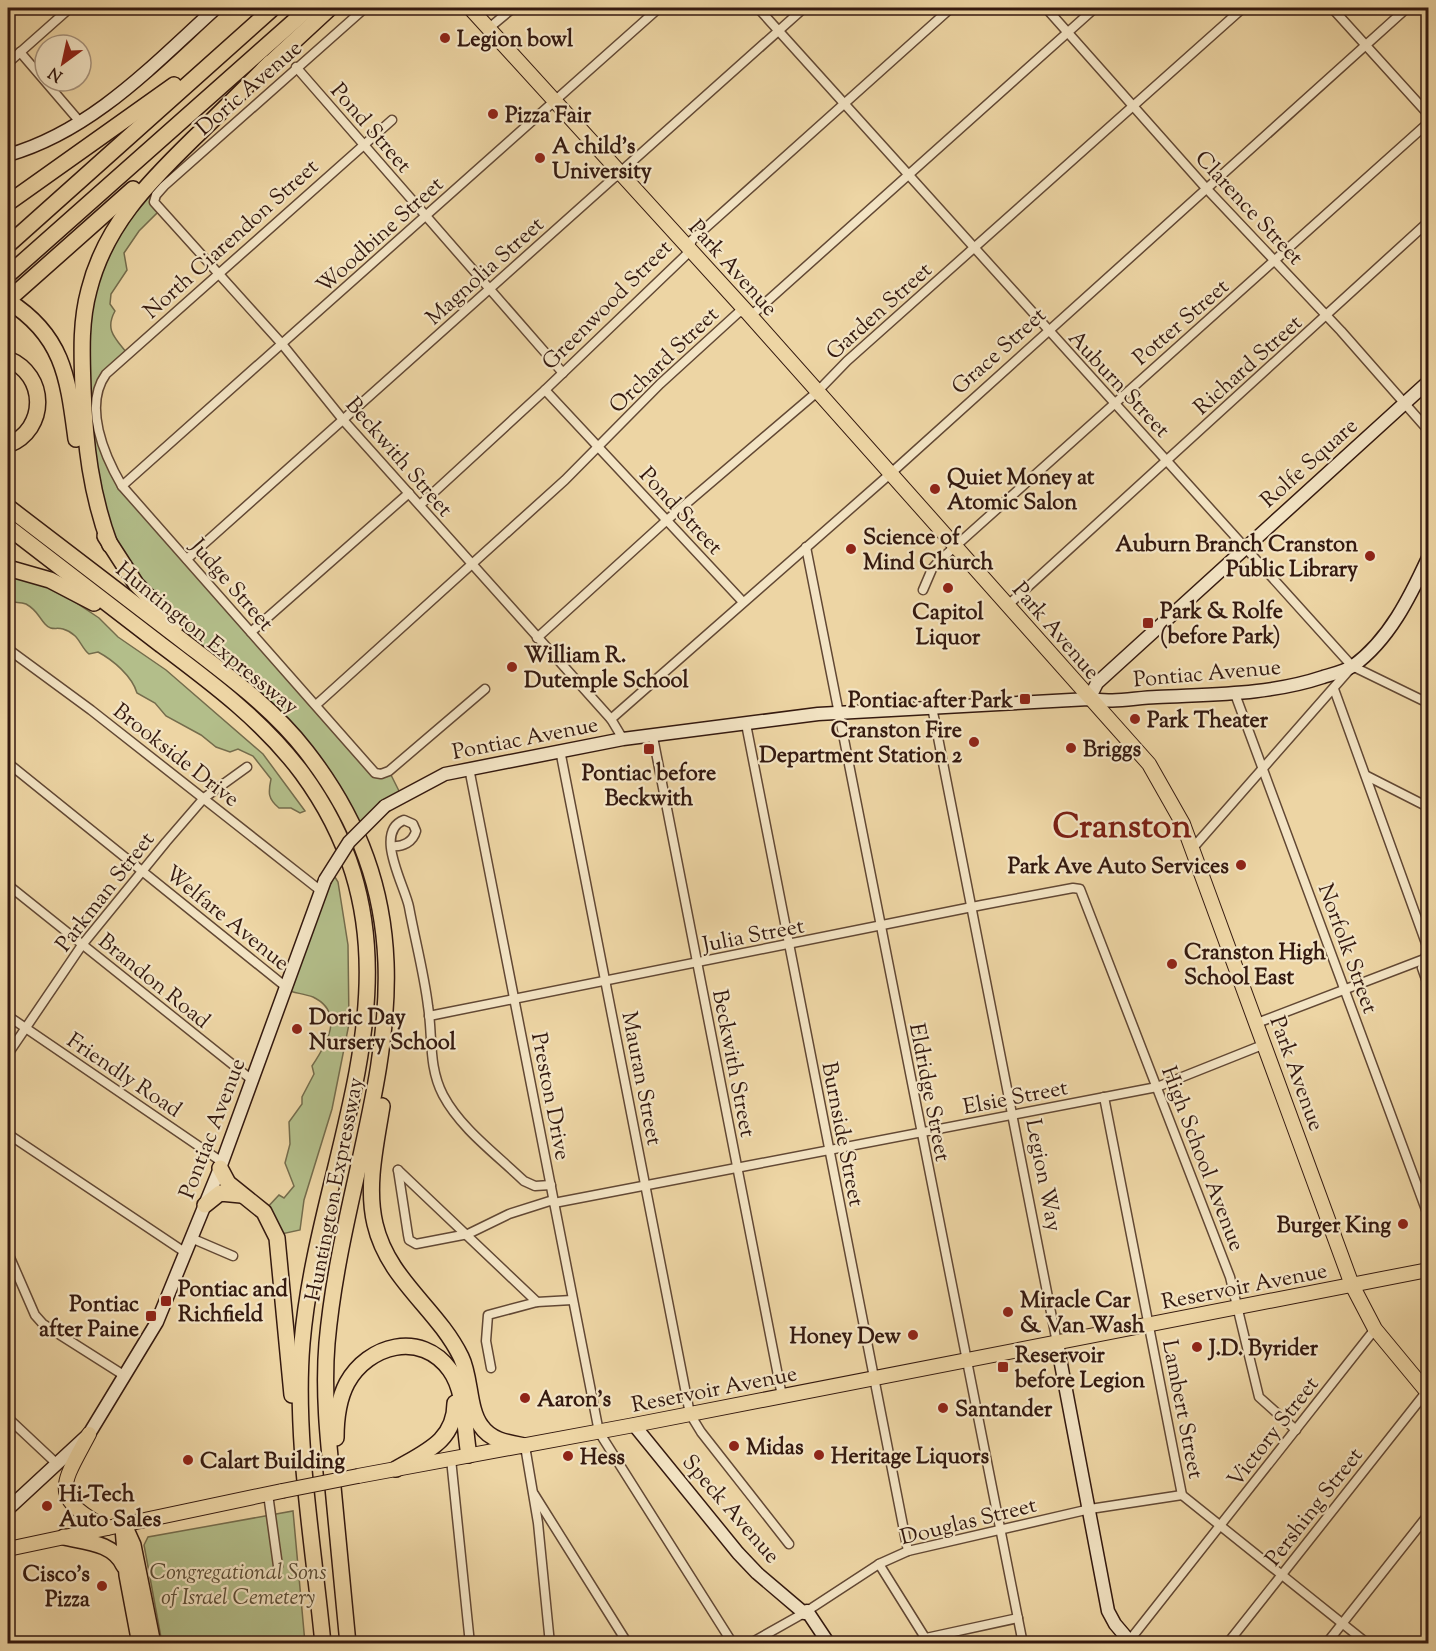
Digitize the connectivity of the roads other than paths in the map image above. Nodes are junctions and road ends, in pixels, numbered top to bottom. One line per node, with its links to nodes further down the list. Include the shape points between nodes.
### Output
1 (70, 8): 22 (street)
2 (216, 8): 32 (main road, via 120,94)
3 (273, 8): 23 (highway)
4 (309, 8): 50 (highway)
5 (330, 8): 25 (highway)
6 (365, 8): 26 (street, Doric Avenue)
7 (470, 8): 18 (main road, Park Avenue)
8 (513, 8): 18 (street)
9 (659, 8): 27 (street, Woodbine Street)
10 (758, 8): 19 (street, Auburn Street)
11 (804, 8): 19 (street, Magnolia Street)
12 (951, 8): 28 (street, Greenwood Street)
13 (1046, 8): 20 (street, Clarence Street)
14 (1095, 8): 20 (street, Orchard Street)
15 (1243, 8): 29 (street, Garden Street)
16 (1332, 8): 21 (street)
17 (1407, 8): 21 (street, Grace Street)
18 (489, 28): 27 (main road, Park Avenue)
19 (779, 31): 28 (street, Auburn Street); 36 (street, Magnolia Street)
20 (1067, 32): 29 (street, Clarence Street); 37 (street, Orchard Street)
21 (1366, 45): 30 (street); 39 (street, Grace Street)
22 (20, 52): 24 (street); 32 (street)
23 (220, 55): 38 (highway); 45 (highway)
24 (8, 63)
25 (270, 63): 52 (highway); 77 (highway, via 133,200 106,241 94,271 83,326 84,423 93,490)
26 (296, 68): 34 (street, Pond Street); 40 (street, Doric Avenue)
27 (556, 101): 36 (main road, Park Avenue); 43 (street, Woodbine Street)
28 (844, 104): 37 (street, Auburn Street); 46 (street, Greenwood Street)
29 (1132, 106): 39 (street, Clarence Street); 47 (street, Garden Street)
30 (1428, 114)
31 (392, 120): 34 (street, North Ciarendon Street)
32 (80, 122): 35 (main road, via 48,140)
33 (1428, 123): 48 (street, Potter Street)
34 (364, 144): 43 (street, Pond Street); 49 (street, North Ciarendon Street)
35 (8, 155)
36 (620, 172): 46 (main road, Park Avenue); 51 (street, Magnolia Street)
37 (909, 176): 47 (street, Auburn Street); 53 (street, Orchard Street, via 754,313)
38 (34, 183): 41 (highway); 42 (highway)
39 (1205, 187): 48 (street, Clarence Street); 55 (street, Grace Street)
40 (156, 195): 49 (street, Beckwith Street, via 154,202)
41 (8, 198)
42 (8, 203)
43 (426, 214): 51 (street, Pond Street); 56 (street, Woodbine Street)
44 (1428, 222): 54 (street, Richard Street)
45 (8, 245)
46 (688, 247): 53 (main road, Park Avenue); 58 (street, Greenwood Street, via 686,255)
47 (973, 248): 55 (street, Auburn Street); 62 (street, Garden Street)
48 (1275, 261): 54 (street, Clarence Street); 63 (street, Potter Street)
49 (217, 273): 56 (street, Beckwith Street); 60 (street, North Ciarendon Street)
50 (8, 275)
51 (490, 289): 58 (street, Pond Street); 65 (street, Magnolia Street)
52 (8, 301): 77 (highway, via 50,339 65,370 84,486)
53 (747, 312): 62 (main road, Park Avenue); 68 (street, Orchard Street, via 739,312)
54 (1326, 316): 64 (street, Clarence Street); 69 (street, Richard Street)
55 (1046, 330): 63 (street, Auburn Street); 70 (street, Grace Street)
56 (282, 344): 65 (street, Beckwith Street); 71 (street, Woodbine Street)
57 (8, 359): 67 (highway, via 32,377 39,399 32,425 19,440)
58 (563, 373): 61 (street, Greenwood Street)
59 (1428, 382): 64 (main road, Rolfe Square)
60 (96, 387): 71 (street, Judge Street, via 101,437)
61 (545, 390): 68 (street, Pond Street); 73 (street, Greenwood Street)
62 (816, 393): 70 (main road, Park Avenue); 75 (street, Garden Street)
63 (1114, 403): 69 (street, Auburn Street); 79 (street, Potter Street)
64 (1404, 405): 66 (street, Clarence Street); 80 (main road, Rolfe Square)
65 (344, 421): 72 (street, Beckwith Street); 82 (street, Magnolia Street)
66 (1428, 430)
67 (8, 445)
68 (599, 446): 75 (street, Pond Street); 83 (street, Orchard Street)
69 (1168, 460): 80 (street, Auburn Street); 88 (street, Richard Street)
70 (890, 474): 78 (street, Grace Street); 79 (main road, Park Avenue)
71 (122, 486): 82 (street, Judge Street)
72 (409, 493): 73 (street, Beckwith Street); 89 (street)
73 (420, 505): 83 (street, Beckwith Street)
74 (8, 507): 94 (highway, Huntington Expressway)
75 (667, 520): 87 (street, Pond Street); 90 (street, Garden Street)
76 (8, 527): 93 (highway, Huntington Expressway)
77 (110, 545): 94 (highway, via 146,596)
78 (806, 547): 87 (street, Grace Street); 102 (street, Eldridge Street)
79 (956, 547): 86 (street, Potter Street, via 932,569); 88 (main road, Park Avenue)
80 (1245, 547): 92 (street, Auburn Street); 98 (main road, Rolfe Square, via 1097,683)
81 (1428, 558): 85 (main road, Pontiac Avenue)
82 (187, 559): 89 (street, Judge Street)
83 (472, 565): 90 (street, Beckwith Street); 100 (street, Orchard Street)
84 (8, 568): 93 (highway, via 38,575 75,592)
85 (1423, 583): 92 (main road, Pontiac Avenue, via 1394,622)
86 (923, 590)
87 (743, 602): 103 (street, Grace Street)
88 (1008, 604): 98 (main road, Park Avenue)
89 (251, 632): 100 (street, Judge Street)
90 (537, 638): 103 (street, Beckwith Street)
91 (8, 649): 113 (street, Brookside Drive)
92 (1352, 666): 96 (street); 97 (main road, Pontiac Avenue, via 1303,684); 99 (street, Auburn Street)
93 (191, 667): 184 (highway, Huntington Expressway, via 251,716 311,786 345,855 365,929 368,990 364,1035 309,1292 303,1337 301,1400)
94 (239, 685): 131 (highway, Huntington Expressway, via 296,738 347,816 379,903 386,949)
95 (485, 689): 100 (street, Judge Street, via 381,774 375,773)
96 (1334, 689): 111 (street); 112 (street)
97 (1235, 694): 98 (main road, Pontiac Avenue, via 1112,702); 111 (street, Norfolk Street)
98 (1089, 699): 101 (main road, Pontiac Avenue); 116 (main road, Park Avenue, via 1149,764 1183,824)
99 (1428, 703)
100 (316, 705)
101 (932, 707): 102 (main road, Pontiac Avenue); 121 (street, Legion Way)
102 (838, 713): 104 (main road, Pontiac Avenue); 122 (street, Eldridge Street)
103 (611, 719): 106 (street, Beckwith Street)
104 (746, 724): 105 (main road, Pontiac Avenue); 124 (street, Burnside Street)
105 (653, 737): 106 (main road, Pontiac Avenue); 126 (street, Beckwith Street)
106 (623, 739): 107 (main road, Pontiac Avenue)
107 (560, 750): 110 (main road, Pontiac Avenue); 127 (street, Mauran Street)
108 (8, 763): 117 (street, Welfare Avenue)
109 (247, 766): 113 (street, Parkman Street)
110 (469, 768): 119 (main road, Pontiac Avenue, bridge, via 427,782 385,806 349,842); 132 (street, Preston Drive)
111 (1265, 769): 116 (street); 130 (street, Norfolk Street)
112 (1367, 776): 114 (street); 125 (street, via 1428,949)
113 (204, 798): 117 (street, Parkman Street); 119 (street, Brookside Drive)
114 (1428, 807)
115 (392, 846): 134 (street, via 393,866 408,900)
116 (1192, 849): 135 (main road, Park Avenue)
117 (142, 871): 123 (street, Parkman Street); 129 (street, Welfare Avenue)
118 (8, 885): 123 (street, Brandon Road)
119 (323, 886): 129 (main road, Pontiac Avenue)
120 (1083, 891): 121 (street, Julia Street, via 1073,888); 140 (street, High School Avenue)
121 (972, 908): 122 (street, Julia Street); 142 (street, Legion Way)
122 (880, 927): 124 (street, Julia Street); 143 (street, Eldridge Street)
123 (82, 945): 136 (street, Parkman Street); 139 (street, Brandon Road)
124 (789, 945): 126 (street, Julia Street); 145 (street, Burnside Street)
125 (1427, 958): 128 (street, via 1422,968); 130 (street)
126 (697, 963): 127 (street, Julia Street); 147 (street, Beckwith Street)
127 (605, 981): 132 (street, Julia Street); 149 (street, Mauran Street)
128 (1428, 985)
129 (286, 987): 139 (main road, Pontiac Avenue)
130 (1345, 989): 135 (street); 153 (street, Norfolk Street)
131 (387, 996): 174 (highway, via 388,1058 371,1192 374,1222 395,1270 461,1356); 193 (highway, Huntington Expressway, via 380,1065 335,1286 328,1339 326,1408)
132 (514, 999): 134 (street, Julia Street); 148 (street, Preston Drive)
133 (8, 1016): 136 (street, Friendly Road)
134 (429, 1016): 148 (street, via 434,1072 456,1115 524,1181 535,1186)
135 (1257, 1023): 137 (main road, Park Avenue)
136 (25, 1028): 138 (street, Parkman Street); 146 (street, Friendly Road)
137 (1265, 1044): 140 (street, Elsie Street); 160 (main road, Park Avenue)
138 (8, 1054)
139 (252, 1080): 146 (main road, Pontiac Avenue)
140 (1157, 1087): 141 (street, Elsie Street); 163 (street, High School Avenue)
141 (1104, 1097): 142 (street, Elsie Street); 164 (street, Lambert Street)
142 (1012, 1115): 143 (street, Elsie Street); 166 (street, Legion Way)
143 (920, 1133): 145 (street, Elsie Street); 167 (street, Eldridge Street)
144 (8, 1134): 157 (street)
145 (829, 1151): 147 (street, Elsie Street); 171 (street, Burnside Street)
146 (221, 1165): 150 (highway, via 228,1183); 152 (main road, Pontiac Avenue)
147 (738, 1169): 149 (street, Elsie Street); 173 (street, Beckwith Street)
148 (551, 1185): 151 (street, Preston Drive)
149 (646, 1187): 151 (street, Elsie Street); 175 (street, Mauran Street)
150 (249, 1198): 152 (highway, via 225,1192); 184 (highway, via 268,1218 277,1238 294,1418)
151 (554, 1202): 154 (street, Elsie Street, via 509,1214); 161 (street, Preston Drive)
152 (205, 1204): 155 (main road, Pontiac Avenue)
153 (1428, 1215)
154 (468, 1234): 154 (street, Elsie Street, via 398,1170 409,1240 416,1244); 162 (street)
155 (191, 1238): 157 (main road, Pontiac Avenue); 158 (street)
156 (8, 1253): 170 (street, via 35,1315 43,1324)
157 (186, 1253): 170 (main road, Pontiac Avenue, via 157,1322)
158 (233, 1256)
159 (1428, 1269): 160 (main road, Reservoir Avenue)
160 (1352, 1285): 163 (main road, Reservoir Avenue); 165 (main road, Park Avenue)
161 (572, 1300): 162 (street); 179 (street, Preston Drive)
162 (537, 1302): 169 (street, via 492,1312 486,1317)
163 (1239, 1307): 164 (main road, Reservoir Avenue); 178 (street, High School Avenue, via 1260,1397)
164 (1149, 1325): 166 (main road, Reservoir Avenue); 189 (street, Lambert Street)
165 (1375, 1329): 172 (main road, Park Avenue); 178 (street, Victory Street)
166 (1057, 1342): 167 (main road, Reservoir Avenue); 191 (main road, Legion Way)
167 (965, 1360): 171 (main road, Reservoir Avenue); 197 (street, Eldridge Street)
168 (444, 1364): 182 (highway, via 457,1383); 186 (highway, via 454,1390 452,1425 438,1443); 193 (highway, via 419,1347 396,1346 376,1354 352,1375 337,1417)
169 (491, 1368)
170 (125, 1376): 180 (main road, Pontiac Avenue)
171 (873, 1378): 173 (main road, Reservoir Avenue); 201 (street, Burnside Street)
172 (1428, 1392): 205 (street, Pershing Street)
173 (782, 1396): 175 (main road, Reservoir Avenue)
174 (475, 1413): 181 (highway, via 480,1426 492,1436); 182 (highway, via 477,1440)
175 (690, 1414): 177 (main road, Reservoir Avenue); 199 (street)
176 (8, 1418): 185 (street)
177 (634, 1425): 179 (main road, Reservoir Avenue); 207 (main road, Speck Avenue, via 738,1553)
178 (1296, 1430): 195 (street, Victory Street)
179 (599, 1432): 181 (main road, Reservoir Avenue); 221 (street)
180 (89, 1434): 185 (main road, Pontiac Avenue); 196 (main road, via 68,1476 66,1491 77,1511)
181 (525, 1446): 182 (main road, Reservoir Avenue); 187 (street)
182 (472, 1455): 183 (main road, Reservoir Avenue)
183 (451, 1459): 186 (main road, Reservoir Avenue); 218 (street)
184 (305, 1462): 202 (highway, Huntington Expressway)
185 (56, 1463): 190 (main road, Pontiac Avenue)
186 (396, 1468): 188 (main road, Reservoir Avenue, bridge)
187 (532, 1491): 219 (street); 220 (street)
188 (268, 1494): 194 (main road, Reservoir Avenue); 204 (street)
189 (1182, 1495): 191 (street, Douglas Street); 195 (street, Lambert Street)
190 (8, 1509)
191 (1090, 1509): 197 (street, Douglas Street); 212 (main road, Legion Way, via 1108,1611)
192 (1428, 1515): 209 (street)
193 (336, 1516): 217 (highway, Huntington Expressway)
194 (124, 1525): 196 (main road, Reservoir Avenue); 206 (highway, via 122,1542); 214 (highway, via 133,1545)
195 (1221, 1525): 205 (street, Lambert Street); 212 (street, Victory Street)
196 (107, 1528): 198 (main road, Reservoir Avenue)
197 (999, 1530): 201 (street, Douglas Street); 208 (street, Eldridge Street)
198 (64, 1537): 200 (main road, Reservoir Avenue); 206 (highway, via 113,1551)
199 (789, 1544)
200 (8, 1549)
201 (908, 1551): 203 (street, Douglas Street)
202 (315, 1555): 215 (highway); 216 (highway, Huntington Expressway)
203 (879, 1564): 207 (street, Douglas Street); 211 (street)
204 (278, 1566)
205 (1283, 1574): 209 (street, Lambert Street); 225 (street, Pershing Street)
206 (127, 1575): 213 (highway)
207 (806, 1612): 222 (street, Douglas Street); 223 (main road, Speck Avenue)
208 (1018, 1618): 211 (street); 224 (street, Eldridge Street)
209 (1342, 1622): 226 (street); 227 (street, Lambert Street)
210 (1428, 1639): 228 (street)
211 (927, 1641)
212 (1130, 1642)
213 (140, 1644)
214 (153, 1644)
215 (316, 1644)
216 (324, 1644)
217 (348, 1644)
218 (470, 1644)
219 (550, 1644)
220 (628, 1644)
221 (733, 1644)
222 (749, 1644)
223 (829, 1644)
224 (1023, 1644)
225 (1227, 1644)
226 (1326, 1644)
227 (1368, 1644)
228 (1425, 1644)

